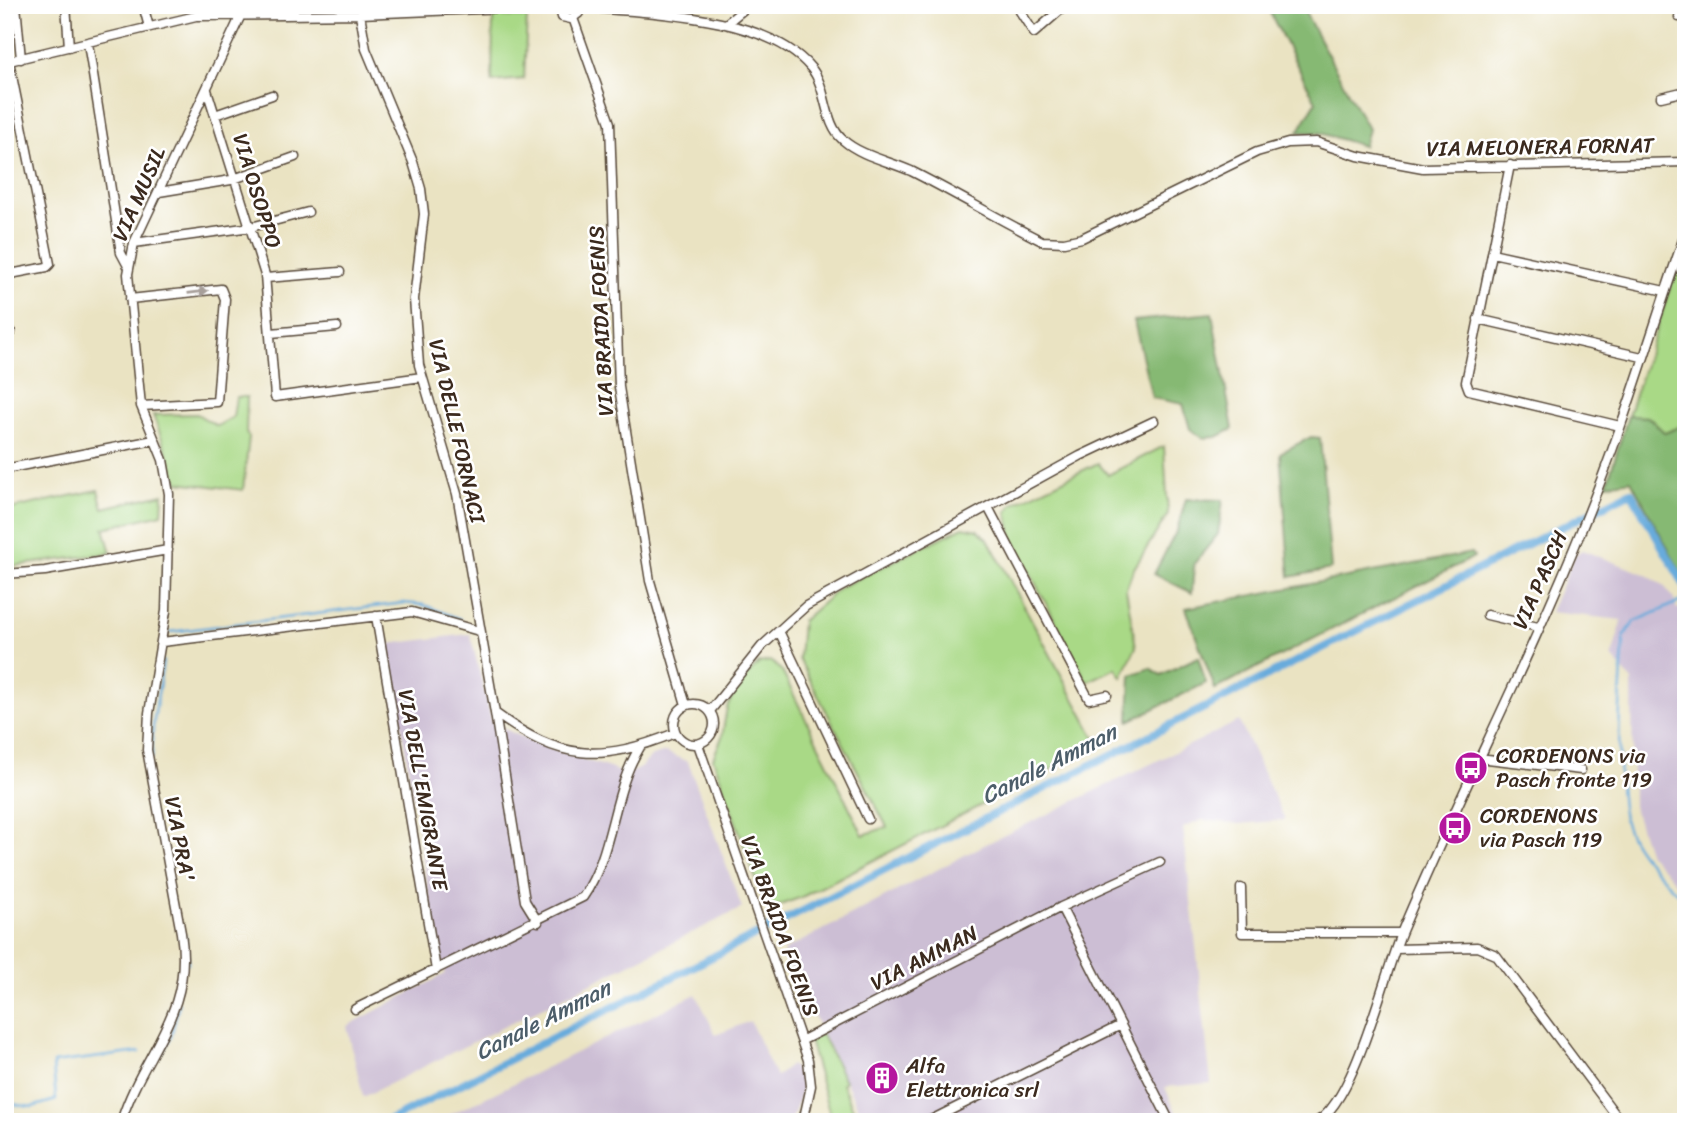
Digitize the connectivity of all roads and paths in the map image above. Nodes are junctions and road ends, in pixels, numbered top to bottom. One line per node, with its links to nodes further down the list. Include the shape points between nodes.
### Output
1 (16, 5): 17 (street)
2 (66, 5): 16 (street)
3 (143, 5): 14 (street)
4 (251, 5): 11 (street, VIA MUSIL)
5 (749, 5): 13 (street)
6 (1016, 5): 7 (street, via 1034,33)
7 (1066, 5)
8 (559, 6): 10 (street); 12 (street, via 562,17)
9 (579, 6): 12 (street); 13 (street)
10 (360, 14): 11 (street); 44 (street, VIA DELLE FORNACI, via 366,49 421,189 424,214 414,299)
11 (245, 15): 14 (street, via 196,16); 19 (street, VIA MUSIL)
12 (573, 18): 60 (street, VIA BRAIDA FOENIS, via 610,123 619,387 650,581)
13 (727, 23): 26 (street, VIA MELONERA FORNAT, via 777,43 812,69 841,139 1042,241 1082,238 1257,152 1288,143 1316,142 1358,156 1423,168)
14 (149, 27): 15 (street)
15 (88, 43): 16 (street); 34 (street, via 121,253)
16 (69, 47): 17 (street)
17 (21, 59): 18 (street)
18 (7, 62): 36 (street, via 50,264)
19 (207, 90): 23 (street, VIA OSOPPO); 28 (street, VIA MUSIL)
20 (1686, 91): 22 (street)
21 (272, 94): 23 (street, VIA OSOPPO)
22 (1661, 97)
23 (215, 115): 27 (street, VIA OSOPPO)
24 (295, 158): 27 (street)
25 (1686, 162): 26 (street, VIA MELONERA FORNAT)
26 (1510, 165): 33 (street)
27 (236, 179): 28 (street); 30 (street, VIA OSOPPO)
28 (159, 192): 32 (street, VIA MUSIL)
29 (309, 212): 30 (street)
30 (251, 227): 32 (street); 37 (street, VIA OSOPPO)
31 (1686, 231): 38 (street, VIA PASCH)
32 (134, 243): 34 (street, VIA MUSIL)
33 (1492, 253): 38 (street); 40 (street)
34 (128, 265): 39 (street, VIA MUSIL)
35 (340, 272): 37 (street, VIA OSOPPO)
36 (5, 275)
37 (266, 278): 42 (street, VIA OSOPPO)
38 (1665, 291): 43 (street, VIA PASCH)
39 (130, 299): 45 (street, VIA MUSIL); 45 (street, one-way to 45, via 221,289 225,299 217,402)
40 (1478, 319): 43 (street); 47 (street, via 1466,382 1469,390)
41 (337, 327): 42 (street)
42 (271, 333): 44 (street, VIA OSOPPO, via 275,397)
43 (1642, 357): 47 (street, VIA PASCH)
44 (422, 377): 56 (street, VIA DELLE FORNACI, via 457,494)
45 (141, 406): 48 (street, VIA MUSIL)
46 (1153, 421): 50 (street)
47 (1620, 426): 55 (street, VIA PASCH, via 1592,506)
48 (154, 440): 49 (street); 51 (street, VIA MUSIL, via 168,480)
49 (5, 469)
50 (988, 506): 57 (street, via 806,606); 59 (street, via 1089,699)
51 (168, 550): 52 (street); 58 (street, VIA PRA')
52 (5, 574)
53 (1487, 615): 55 (street)
54 (376, 616): 56 (street, via 412,612); 58 (street); 75 (street, VIA DELL'EMIGRANTE)
55 (1538, 627): 66 (street, VIA PASCH)
56 (479, 631): 62 (street, VIA DELLE FORNACI)
57 (779, 631): 61 (street); 68 (street)
58 (162, 642): 80 (street, VIA PRA', via 147,750 183,960 170,1023 135,1084)
59 (1107, 695)
60 (686, 705): 61 (street, via 698,704); 63 (street, via 676,714)
61 (710, 711): 64 (street, via 713,729)
62 (495, 713): 65 (street, via 526,736 578,754); 72 (street, VIA DELLE FORNACI, via 525,901)
63 (675, 733): 64 (street, via 685,742); 65 (street)
64 (698, 744): 78 (street, VIA BRAIDA FOENIS)
65 (640, 747): 72 (street, via 626,769 595,881 583,897)
66 (1479, 758): 67 (street); 73 (street, VIA PASCH)
67 (1581, 769)
68 (868, 819)
69 (1160, 862): 71 (street, VIA AMMAN)
70 (1241, 888): 73 (street, via 1242,933)
71 (1061, 907): 77 (street); 78 (street, VIA AMMAN)
72 (538, 922): 75 (street)
73 (1401, 933): 74 (street, VIA PASCH)
74 (1396, 949): 79 (street, VIA PASCH, via 1358,1056 1335,1103); 84 (street, via 1470,946 1496,955)
75 (436, 970): 76 (street)
76 (355, 1009)
77 (1121, 1025): 82 (street); 83 (street)
78 (803, 1040): 81 (street, VIA BRAIDA FOENIS, via 811,1086)
79 (1318, 1121)
80 (121, 1122)
81 (803, 1122)
82 (927, 1122)
83 (1170, 1122)
84 (1621, 1122)

